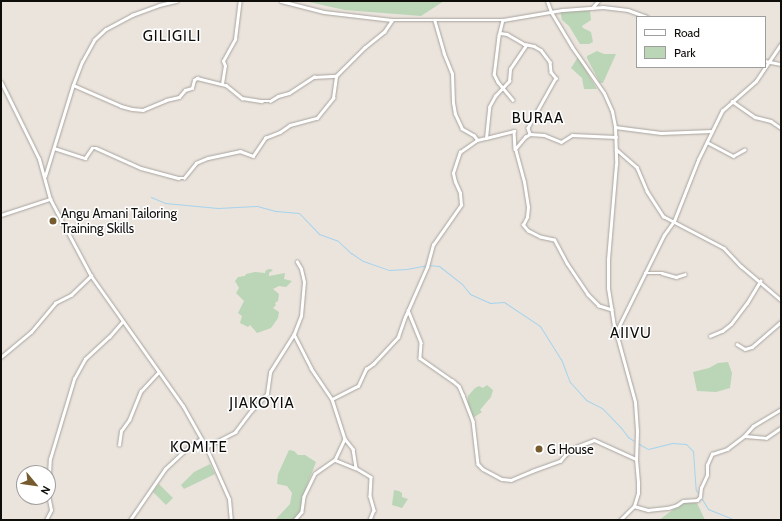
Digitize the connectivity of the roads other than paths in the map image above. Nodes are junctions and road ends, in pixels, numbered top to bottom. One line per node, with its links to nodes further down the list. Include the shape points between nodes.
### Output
1 (177, 1): 21 (street, via 132,15 106,29 88,50)
2 (240, 1): 20 (street, via 235,39 223,61 225,66)
3 (280, 1): 9 (street, via 324,12)
4 (547, 1): 7 (street)
5 (598, 1): 6 (street)
6 (592, 8): 7 (street); 8 (street, via 628,10)
7 (550, 12): 11 (street); 25 (street, via 604,92)
8 (644, 16)
9 (392, 20): 10 (street); 18 (street, via 384,32)
10 (434, 20): 11 (street); 31 (street, via 452,74 455,114 462,128)
11 (503, 20): 12 (street)
12 (500, 34): 14 (street, via 507,34); 22 (street, via 494,74)
13 (781, 44): 15 (street)
14 (526, 45): 22 (street, via 510,69 509,81); 28 (street, via 534,46 545,54 550,62 551,72 557,80 530,124)
15 (767, 61): 16 (street)
16 (781, 64)
17 (763, 68): 24 (street, via 756,81)
18 (336, 76): 20 (street, via 314,77 270,101 242,98); 33 (street, via 333,98 316,118 290,125 265,138 253,156 240,151 200,161 184,178 175,178 141,168 96,148 92,148 85,158)
19 (1, 82): 37 (street)
20 (222, 84): 21 (street, via 197,78 192,88 185,90 180,97 168,99 143,110 121,106)
21 (73, 85): 33 (street)
22 (502, 87): 23 (street); 30 (street, via 489,107)
23 (512, 100)
24 (732, 101): 26 (street, via 755,117 771,121); 27 (street, via 722,111)
25 (615, 127): 27 (street, via 661,133); 29 (street)
26 (781, 128)
27 (712, 130): 32 (street)
28 (530, 134): 29 (street, via 544,135 561,142 572,135); 34 (street)
29 (616, 137): 35 (street)
30 (486, 138): 31 (street); 34 (street, via 514,131)
31 (477, 140): 47 (street, via 460,152 453,175 460,193 461,205 433,245 427,267)
32 (707, 142): 36 (street, via 733,156); 40 (street)
33 (54, 148): 37 (street)
34 (515, 149): 48 (street, via 528,207 523,225 528,231 554,240 588,295 600,306)
35 (616, 149): 40 (street, via 637,167 647,191 661,213); 48 (street, via 608,259 608,288)
36 (744, 150)
37 (45, 176): 38 (street)
38 (50, 199): 39 (street); 44 (street)
39 (1, 215)
40 (674, 221): 42 (street, via 666,231); 45 (street, via 721,246)
41 (297, 262): 52 (street, via 302,273 304,291 301,316)
42 (645, 273): 43 (street, via 662,273 676,277); 51 (street)
43 (685, 274)
44 (91, 276): 49 (street); 55 (street, via 71,295 55,303 31,332)
45 (760, 281): 46 (street); 53 (street, via 734,321 722,331)
46 (781, 300)
47 (408, 310): 57 (street, via 398,337 374,364 366,369 358,386); 65 (street, via 422,343 420,358 459,386 473,421 478,464 483,468 502,479 511,480 560,461 576,447 594,440)
48 (612, 310): 51 (street)
49 (122, 322): 56 (street); 69 (street, via 109,338 85,359 74,379 50,459 48,494 51,510)
50 (781, 322): 54 (street, via 752,347 745,349)
51 (616, 332): 65 (street, via 635,402)
52 (294, 334): 57 (street, via 311,368); 64 (street, via 270,372 265,399 255,407 235,432)
53 (710, 336)
54 (737, 344)
55 (1, 357)
56 (158, 374): 61 (street, via 183,406); 63 (street, via 141,391 132,414 121,431)
57 (332, 399): 62 (street)
58 (781, 409): 60 (street, via 753,426)
59 (781, 428): 60 (street, via 766,438)
60 (744, 436): 68 (street, via 727,450 712,454 697,500 685,500 668,508 648,510)
61 (201, 439): 64 (street); 70 (street, via 168,466)
62 (345, 439): 66 (street); 67 (street, via 353,449)
63 (119, 445)
64 (206, 447): 71 (street, via 229,498)
65 (636, 459): 68 (street, via 638,493)
66 (335, 460): 67 (street); 72 (street, via 315,474)
67 (356, 468): 73 (street, via 371,477 370,496 374,510)
68 (634, 506): 74 (street)
69 (46, 520)
70 (130, 520)
71 (231, 520)
72 (297, 520)
73 (370, 520)
74 (620, 520)

